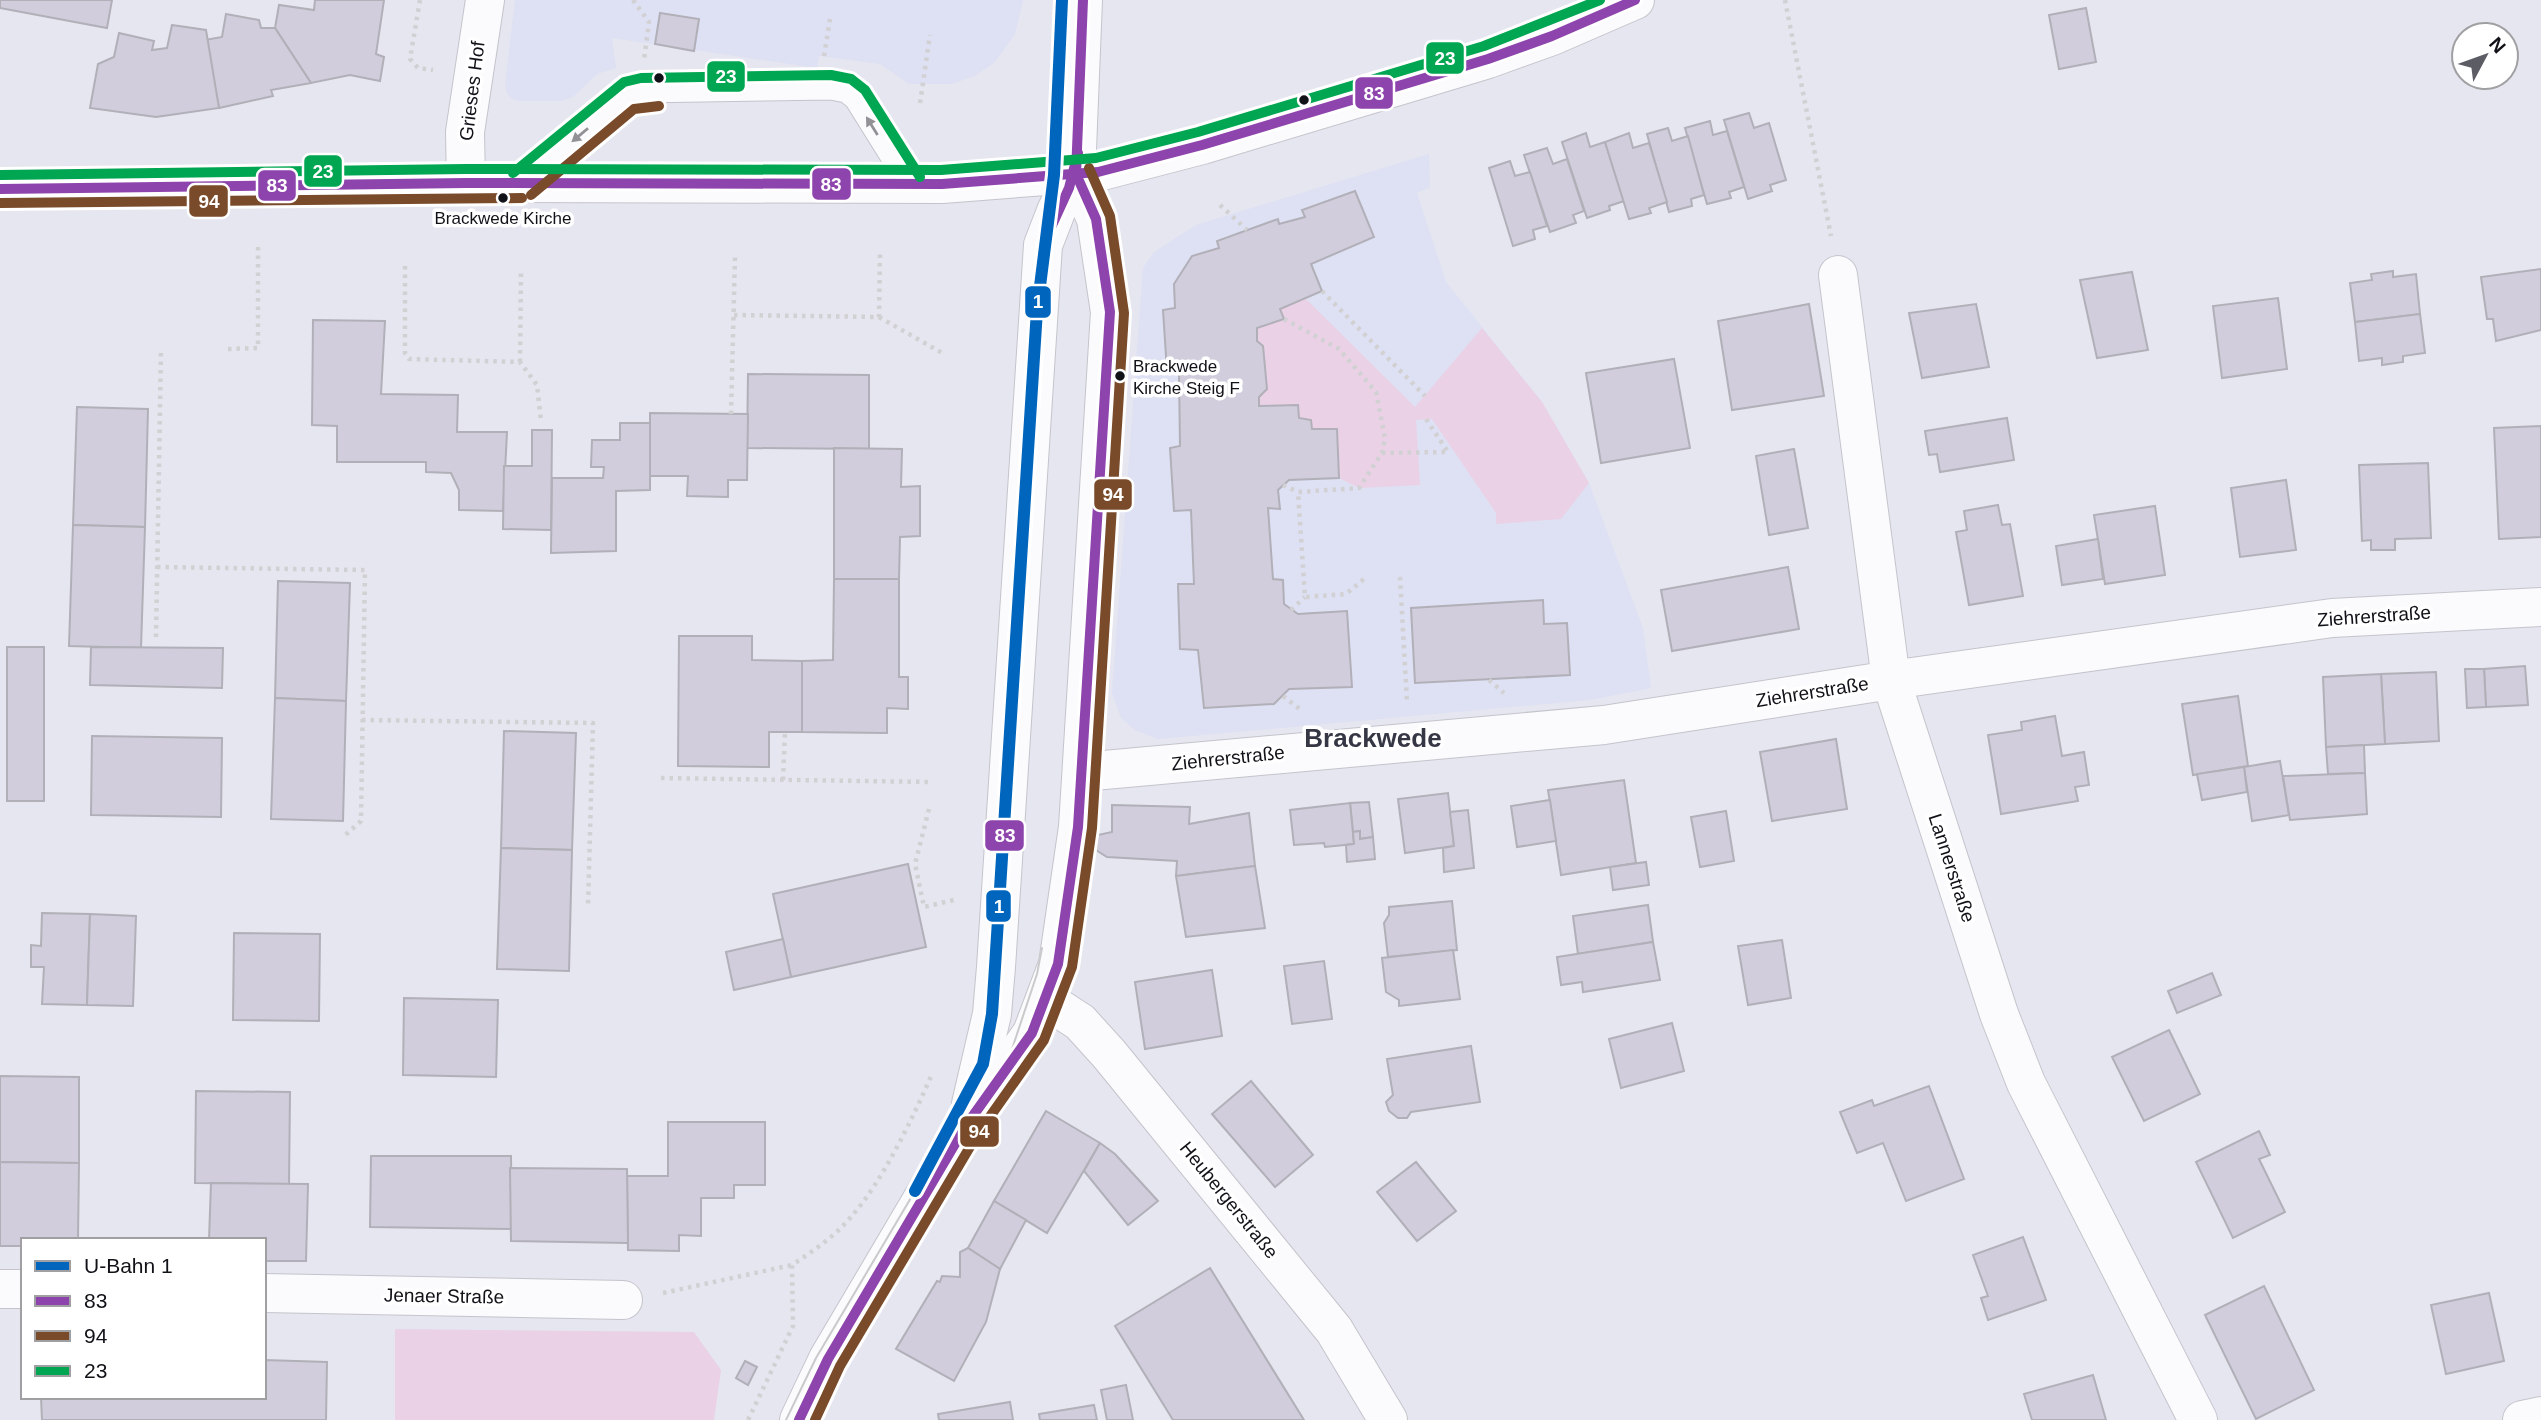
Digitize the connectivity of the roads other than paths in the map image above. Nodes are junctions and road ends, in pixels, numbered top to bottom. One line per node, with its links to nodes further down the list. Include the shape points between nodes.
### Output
1 (485, 0): 5 (street, Grieses Hof, via 466,121)
2 (1083, 0): 4 (street)
3 (1634, 0): 4 (street, via 1552,36 1424,79 1202,145)
4 (1076, 174): 7 (street); 12 (street, via 1096,219 1110,312); 14 (street, via 1043,245 993,1002)
5 (466, 183): 6 (street); 8 (street)
6 (522, 184): 7 (street); 7 (lane, one-way to 6, via 855,99 831,89 628,95)
7 (908, 184)
8 (0, 189)
9 (1838, 275): 11 (street, Lannerstraße)
10 (2541, 607): 11 (street, Ziehrerstraße, via 2332,618)
11 (1891, 680): 12 (street, Ziehrerstraße, via 1604,725); 22 (street, Lannerstraße, via 1999,1014 2026,1083)
12 (1082, 772): 13 (street, via 1063,933)
13 (1046, 1000): 14 (street, via 1032,1033); 21 (street, Heubergerstraße, via 1080,1022 1110,1054 1334,1330)
14 (965, 1127): 20 (street, via 828,1359)
15 (0, 1289): 16 (street)
16 (21, 1289)
17 (266, 1293): 18 (street, Jenaer Straße)
18 (623, 1300)
19 (2541, 1416): 23 (street)
20 (799, 1420)
21 (1388, 1420)
22 (2198, 1420)
23 (2522, 1420)

